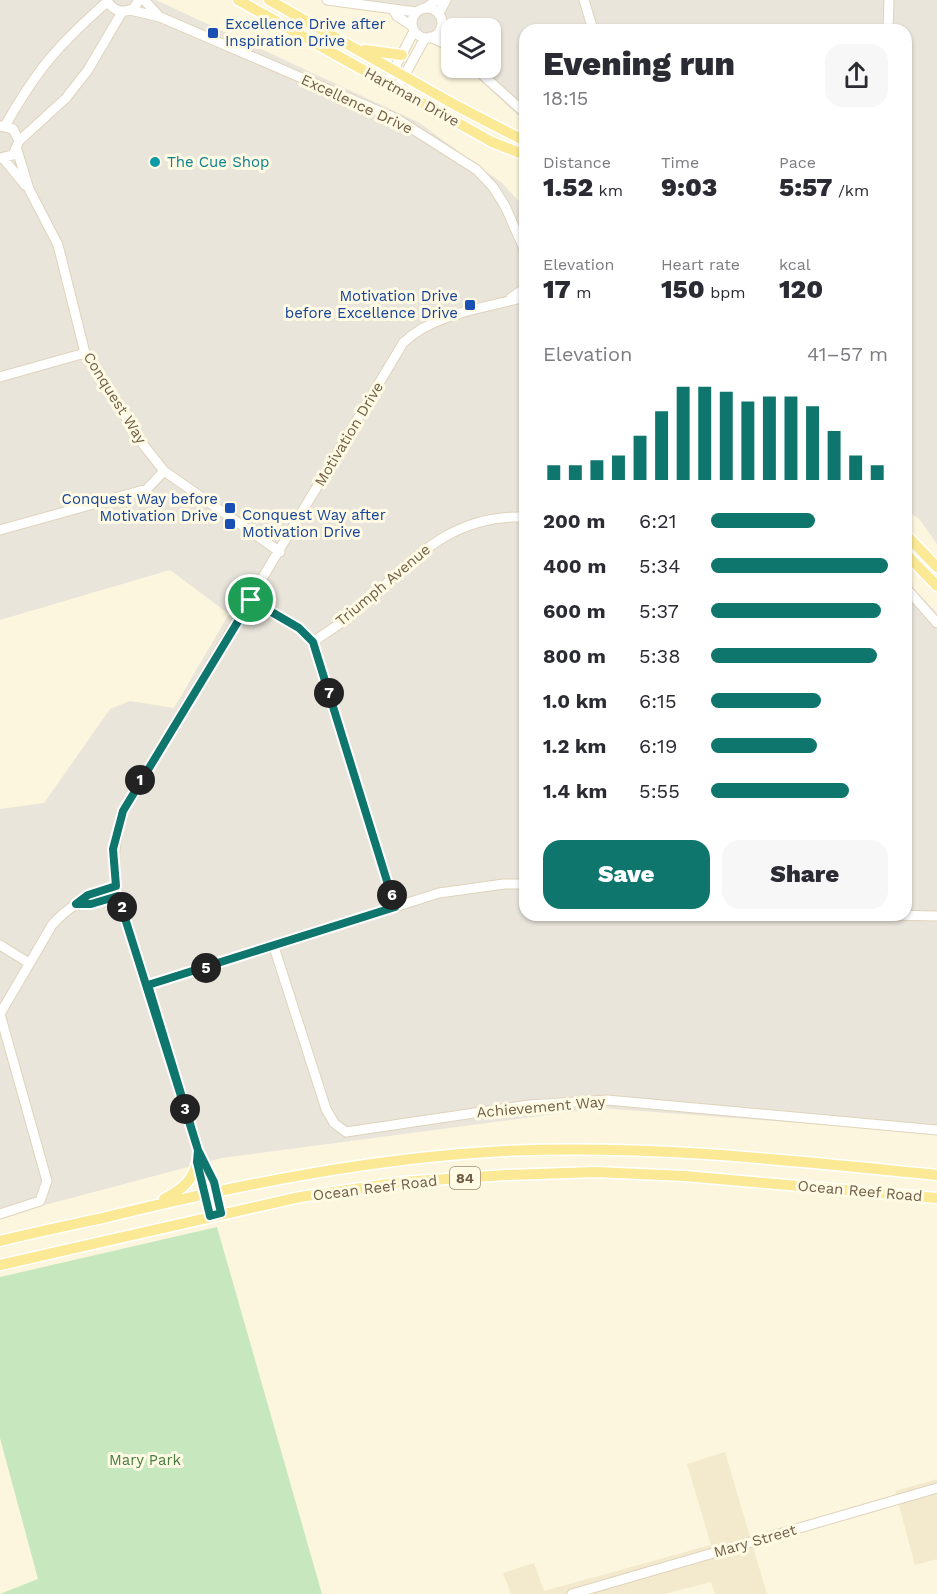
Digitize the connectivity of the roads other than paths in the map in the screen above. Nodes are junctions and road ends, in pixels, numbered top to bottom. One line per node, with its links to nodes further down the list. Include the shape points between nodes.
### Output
1 (139, 0): 12 (street)
2 (144, 0): 16 (street, Excellence Drive)
3 (238, 0): 28 (main road, Hartman Drive)
4 (269, 0): 24 (main road, Hartman Drive)
5 (327, 0): 13 (street)
6 (437, 0): 11 (street)
7 (446, 0): 15 (street)
8 (584, 0): 18 (street)
9 (889, 0): 19 (street)
10 (108, 1): 12 (street, via 114,9); 30 (street, via 55,49)
11 (427, 7): 14 (street); 15 (street)
12 (126, 11): 16 (street, Excellence Drive); 32 (street, via 66,98)
13 (394, 11): 14 (street); 21 (street)
14 (416, 12): 21 (street)
15 (439, 13): 17 (street)
16 (160, 17): 36 (street, Excellence Drive, via 397,119 477,170 493,187)
17 (441, 21)
18 (591, 24)
19 (888, 24)
20 (441, 27): 22 (street)
21 (413, 29): 22 (street); 25 (street)
22 (428, 38): 23 (street); 26 (street)
23 (441, 42)
24 (353, 46): 25 (main road); 26 (main road, Hartman Drive)
25 (402, 55): 26 (street)
26 (399, 74): 28 (street); 31 (main road, Hartman Drive)
27 (486, 78): 29 (street)
28 (392, 86): 33 (main road, Hartman Drive, via 492,142)
29 (519, 108)
30 (2, 126): 32 (street, via 16,133)
31 (519, 138)
32 (18, 146): 34 (street); 35 (street, Conquest Way)
33 (519, 153)
34 (1, 158): 35 (street, Conquest Way)
35 (29, 189): 40 (street, Conquest Way, via 58,245)
36 (519, 234)
37 (519, 292): 39 (street, Motivation Drive)
38 (519, 299): 39 (street, Motivation Drive)
39 (504, 303): 46 (street, Motivation Drive, via 434,322 403,343)
40 (86, 353): 41 (street); 42 (street, Conquest Way)
41 (0, 377)
42 (164, 471): 44 (street, via 147,489); 46 (street, Conquest Way)
43 (519, 517): 53 (street, Triumph Avenue, via 502,516 450,533 428,545 347,618)
44 (0, 530)
45 (912, 541): 48 (main road)
46 (280, 552): 51 (street, Motivation Drive)
47 (912, 560): 49 (main road)
48 (937, 567)
49 (937, 586)
50 (912, 595): 52 (street)
51 (251, 600): 53 (street, via 299,628); 55 (street, Motivation Drive, via 123,811 113,849)
52 (937, 623)
53 (313, 642): 58 (street)
54 (519, 884): 58 (street, via 440,893)
55 (116, 886): 56 (street, Motivation Drive); 57 (street, via 88,895)
56 (118, 896): 57 (street); 64 (street, Motivation Drive)
57 (76, 904): 63 (street, via 52,925)
58 (395, 907): 62 (street)
59 (912, 915): 60 (street)
60 (937, 916)
61 (0, 945): 63 (street)
62 (274, 947): 64 (street); 67 (street, Achievement Way, via 326,1109 334,1123 346,1132 529,1105 607,1100)
63 (29, 963): 65 (street, via 0,1014)
64 (148, 985): 68 (street, Motivation Drive)
65 (10, 1055): 66 (street); 74 (street, via 47,1181 40,1201)
66 (0, 1058)
67 (937, 1130)
68 (198, 1150): 69 (street, Motivation Drive); 71 (street, Motivation Drive)
69 (197, 1162): 71 (street, Motivation Drive); 73 (main road, via 195,1173 185,1186)
70 (937, 1173): 71 (main road, Ocean Reef Road / 84, via 596,1149 506,1151 334,1168)
71 (211, 1192): 73 (main road, Ocean Reef Road / 84); 75 (street, Motivation Drive)
72 (937, 1198): 75 (main road, Ocean Reef Road / 84, via 595,1172 381,1185)
73 (145, 1208): 76 (main road, Ocean Reef Road / 84)
74 (0, 1214)
75 (216, 1214): 77 (main road, Ocean Reef Road / 84)
76 (0, 1241)
77 (0, 1265)
78 (937, 1488): 79 (street, Mary Street)
79 (572, 1594)

